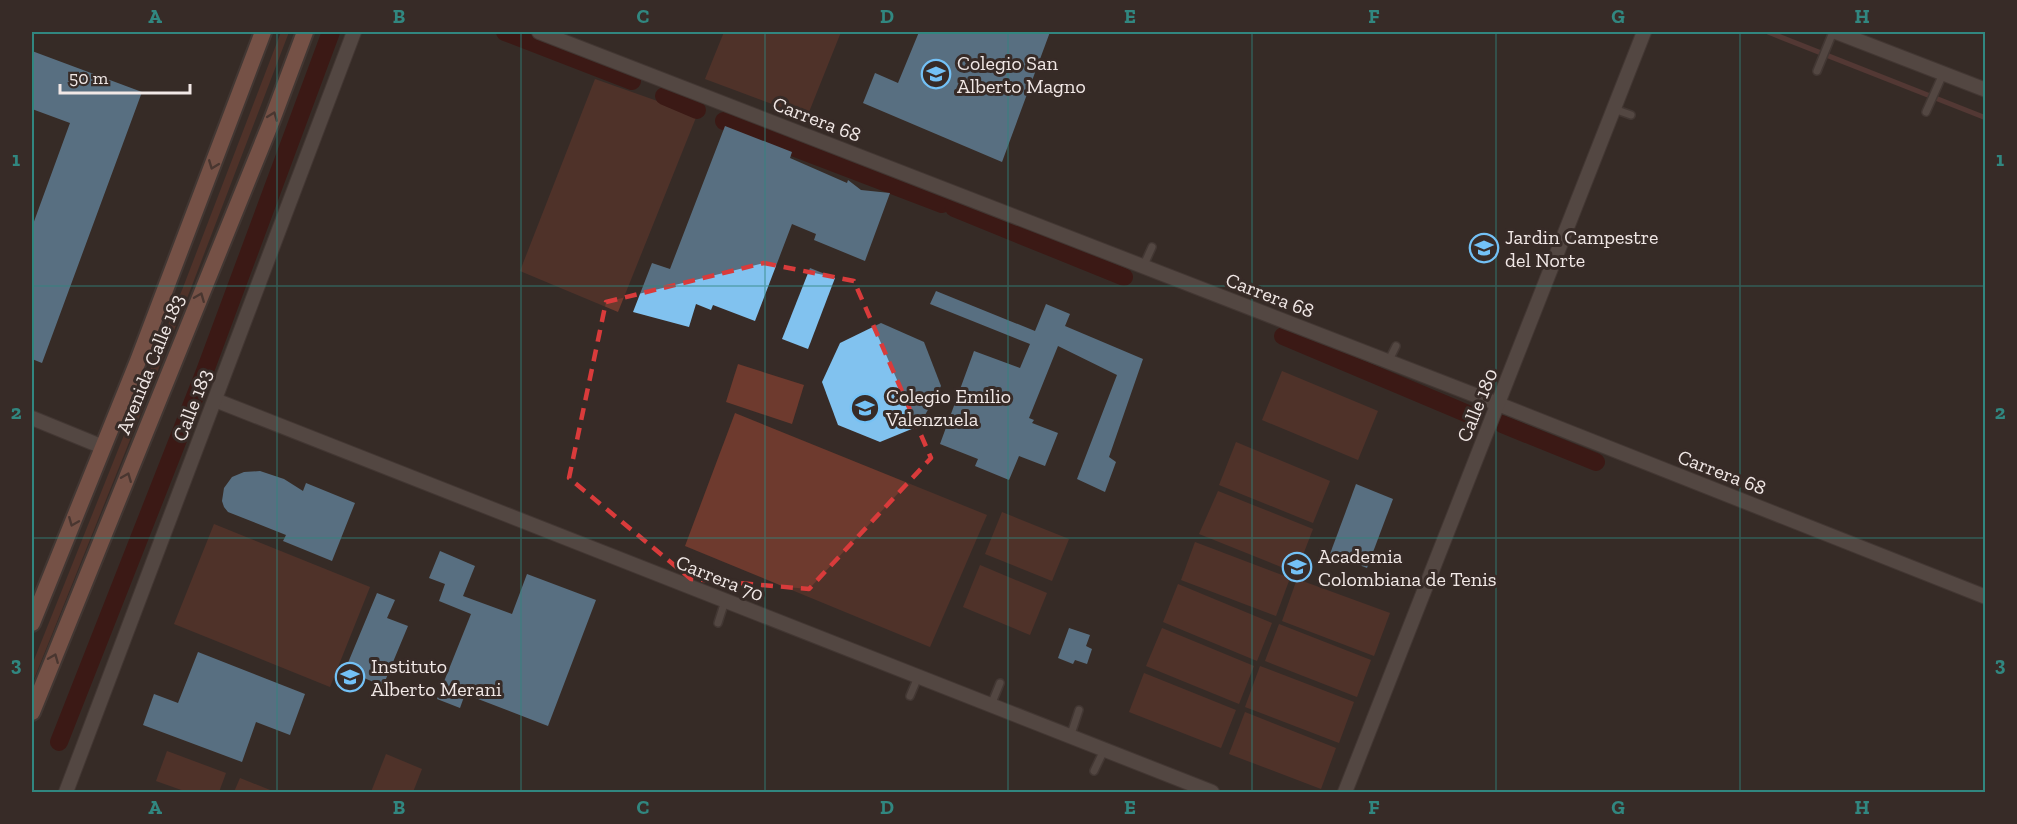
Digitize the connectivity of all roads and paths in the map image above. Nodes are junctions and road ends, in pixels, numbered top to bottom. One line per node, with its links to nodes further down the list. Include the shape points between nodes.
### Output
1 (263, 32): 20 (main road, Avenida Calle 183, one-way to 20)
2 (305, 32): 30 (main road, Avenida Calle 183, one-way to 2)
3 (354, 32): 17 (street, Calle 183)
4 (539, 32): 14 (street, Carrera 68)
5 (1644, 32): 10 (street, Calle 180)
6 (1833, 33): 7 (lane); 8 (street)
7 (1817, 71)
8 (1944, 74): 9 (street); 11 (lane)
9 (1986, 90)
10 (1614, 109): 12 (lane); 18 (street, Calle 180)
11 (1926, 112)
12 (1631, 115)
13 (1152, 247): 14 (lane)
14 (1143, 267): 16 (street, Carrera 68)
15 (1396, 346): 16 (lane)
16 (1388, 362): 18 (street, Carrera 68)
17 (215, 400): 22 (street, Carrera 70); 34 (street, Calle 183)
18 (1498, 404): 21 (street, Carrera 68); 36 (street, Calle 180)
19 (32, 418): 20 (street)
20 (103, 447): 23 (main road, Avenida Calle 183, one-way to 23)
21 (1986, 597)
22 (725, 601): 24 (lane); 25 (street, Carrera 70)
23 (32, 623)
24 (718, 623)
25 (918, 677): 27 (lane); 28 (street, Carrera 70)
26 (1000, 683): 28 (lane)
27 (910, 696)
28 (991, 706): 31 (street, Carrera 70)
29 (1079, 710): 31 (lane)
30 (32, 712)
31 (1070, 736): 32 (street, Carrera 70)
32 (1104, 750): 33 (lane); 35 (street, Carrera 70)
33 (1094, 771)
34 (66, 792)
35 (1212, 792)
36 (1345, 792)

